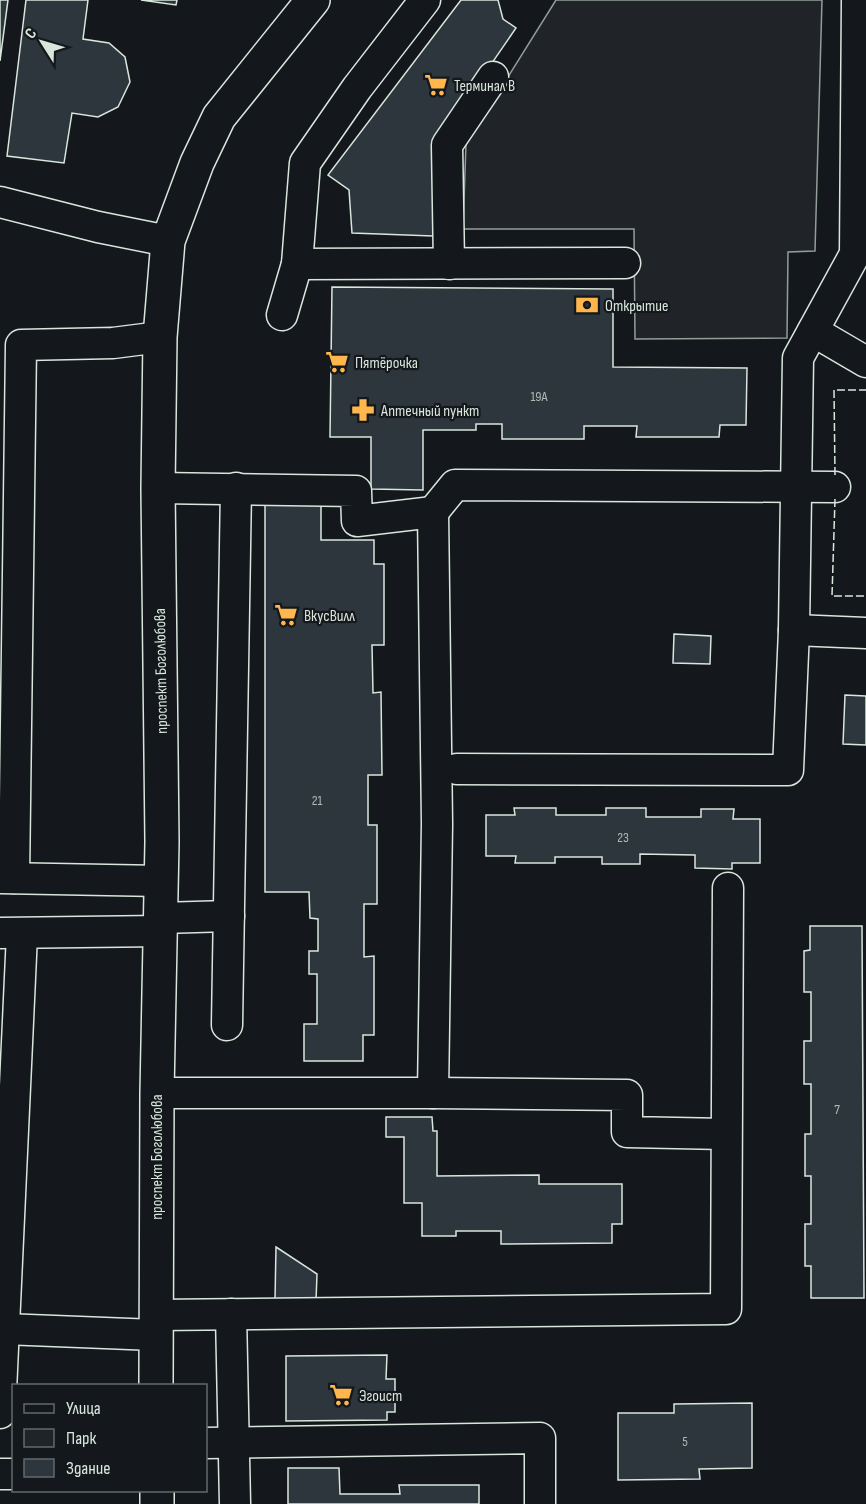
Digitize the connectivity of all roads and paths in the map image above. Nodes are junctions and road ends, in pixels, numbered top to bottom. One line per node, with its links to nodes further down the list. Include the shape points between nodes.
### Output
1 (313, 0): 6 (main road, проспект Боголюбова, via 219,117)
2 (425, 0): 8 (lane, via 357,88 306,163)
3 (857, 0): 11 (lane, via 855,254)
4 (493, 77): 9 (lane, via 447,145)
5 (0, 202): 6 (lane)
6 (168, 241): 12 (main road, проспект Боголюбова)
7 (625, 263): 9 (lane)
8 (297, 264): 9 (lane); 10 (lane)
9 (449, 264)
10 (282, 315)
11 (813, 331): 13 (lane); 17 (lane, via 798,358)
12 (160, 336): 15 (main road, проспект Боголюбова); 22 (lane, via 113,343 21,345)
13 (866, 362)
14 (835, 487): 17 (lane)
15 (158, 488): 16 (lane); 23 (main road, проспект Боголюбова)
16 (236, 488): 18 (lane, via 281,477 356,491 357,521); 25 (lane)
17 (795, 488): 18 (lane, via 455,485); 19 (lane)
18 (433, 512): 30 (lane, via 437,824)
19 (794, 630): 20 (lane); 21 (lane, via 788,770)
20 (866, 633)
21 (457, 769)
22 (7, 878): 23 (lane)
23 (161, 881): 26 (main road, проспект Боголюбова)
24 (728, 888): 31 (lane)
25 (229, 916): 26 (lane); 28 (lane)
26 (161, 925): 27 (lane); 29 (main road, проспект Боголюбова)
27 (11, 933): 34 (lane)
28 (227, 1025)
29 (157, 1093): 30 (lane); 33 (main road, проспект Боголюбова)
30 (433, 1094): 31 (lane, via 627,1095 627,1132)
31 (725, 1134): 32 (lane, via 726,1310)
32 (231, 1314): 33 (lane); 37 (lane)
33 (155, 1325): 34 (lane); 35 (main road, проспект Боголюбова)
34 (4, 1329): 36 (lane)
35 (156, 1384)
36 (0, 1413)
37 (220, 1442): 38 (lane); 39 (lane, via 540,1438)
38 (235, 1504)
39 (540, 1504)

